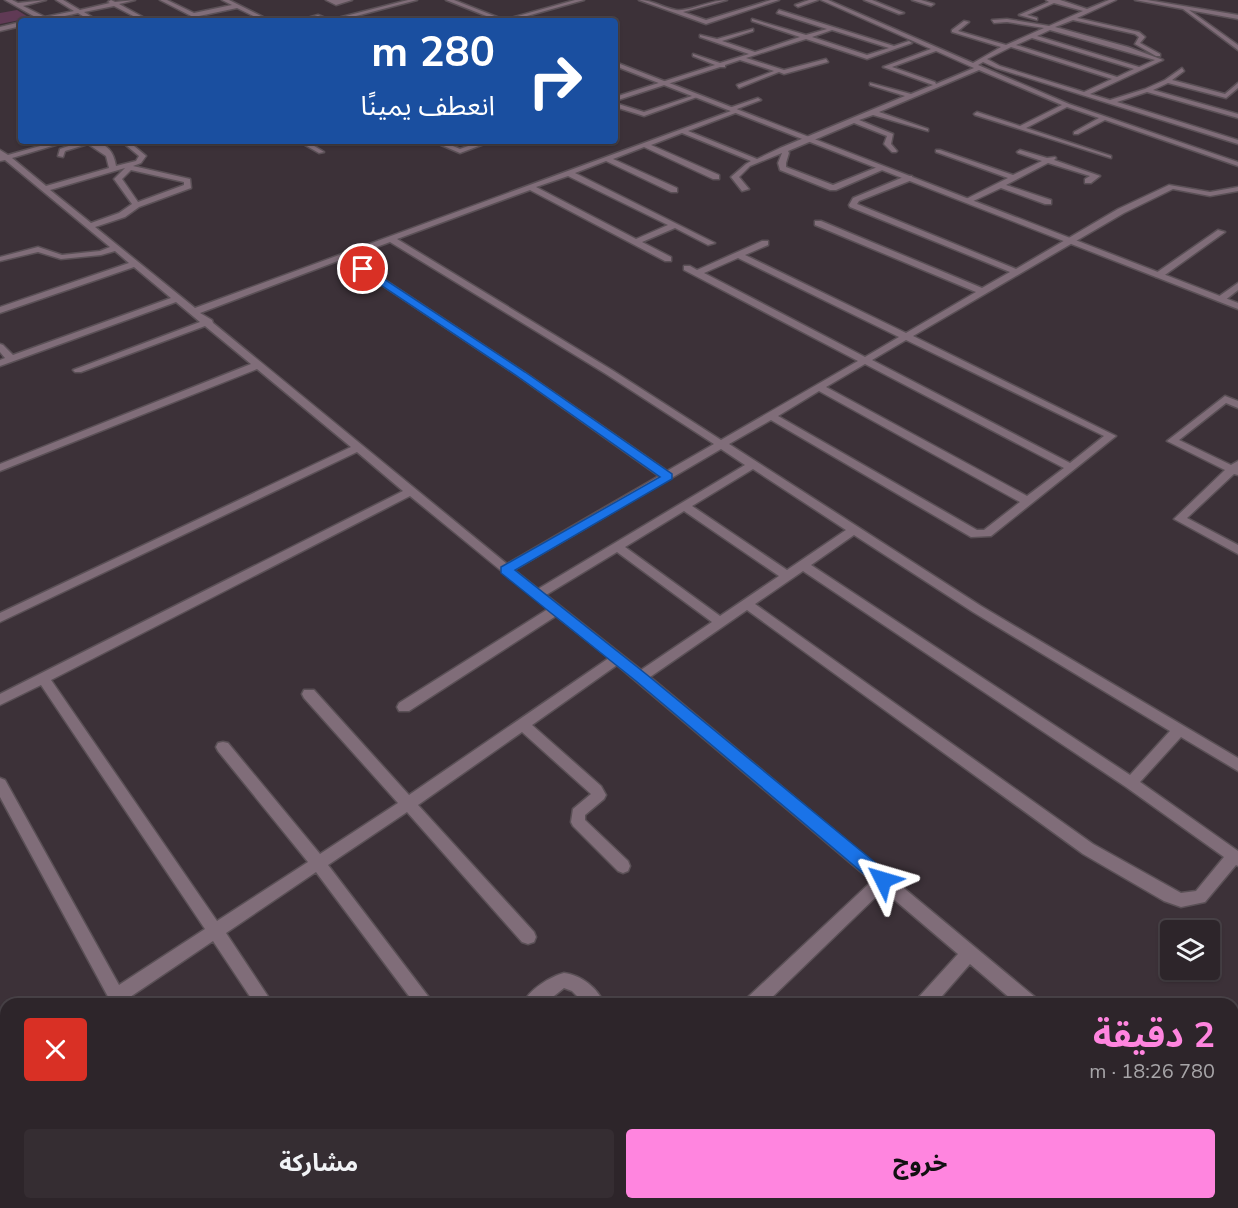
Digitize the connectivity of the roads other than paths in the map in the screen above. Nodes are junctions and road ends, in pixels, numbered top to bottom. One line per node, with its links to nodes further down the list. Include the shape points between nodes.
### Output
1 (8, 0): 26 (street)
2 (43, 0): 26 (street)
3 (59, 0): 32 (street)
4 (108, 0): 24 (street)
5 (132, 0): 24 (street)
6 (163, 0): 36 (street)
7 (225, 0): 28 (street)
8 (329, 0): 9 (street)
9 (349, 0)
10 (414, 0): 45 (street)
11 (449, 0): 46 (street)
12 (581, 0): 47 (street)
13 (642, 0): 33 (street)
14 (724, 0): 33 (street)
15 (776, 0): 33 (street, via 706,22)
16 (815, 0): 27 (street)
17 (827, 0): 66 (street)
18 (867, 0): 35 (street)
19 (915, 0): 25 (street)
20 (1053, 0): 31 (street); 54 (street, via 1022,15)
21 (1113, 0): 31 (street)
22 (1138, 0): 29 (street)
23 (1192, 1): 29 (street)
24 (114, 4): 32 (street); 42 (street)
25 (931, 4)
26 (18, 5): 39 (street)
27 (798, 5)
28 (237, 6): 36 (street); 44 (street)
29 (1174, 7): 30 (street)
30 (1185, 9): 38 (street); 65 (street)
31 (1087, 11): 48 (street)
32 (80, 12): 40 (street); 41 (street)
33 (676, 12)
34 (779, 12): 37 (street)
35 (901, 13)
36 (194, 15): 43 (street)
37 (791, 16): 52 (street); 56 (street)
38 (1238, 17)
39 (35, 18)
40 (48, 18)
41 (90, 18)
42 (141, 18)
43 (200, 18)
44 (262, 18)
45 (341, 18)
46 (496, 18)
47 (515, 18)
48 (1072, 18): 54 (street); 71 (street, via 1139,34 1142,39 1136,42 1157,53)
49 (754, 20): 52 (street)
50 (994, 21): 54 (street)
51 (966, 22): 63 (street, via 955,32)
52 (766, 24): 60 (street)
53 (18, 25): 55 (street)
54 (1054, 26): 59 (street); 71 (street)
55 (1, 28)
56 (831, 29): 60 (street); 64 (street)
57 (751, 30): 61 (street)
58 (702, 36): 61 (street)
59 (1032, 36): 63 (street); 76 (street)
60 (806, 37): 64 (street, via 867,57); 67 (street)
61 (718, 40): 67 (street)
62 (909, 43): 64 (street)
63 (1008, 46): 70 (street); 79 (street)
64 (895, 48)
65 (1238, 48)
66 (935, 49): 75 (street); 82 (street, via 886,67)
67 (756, 54): 69 (street)
68 (695, 55): 74 (street)
69 (742, 59): 74 (street); 78 (street)
70 (984, 60): 75 (street); 87 (street)
71 (1160, 60): 76 (street)
72 (826, 61): 78 (street, via 795,71)
73 (618, 65): 81 (street)
74 (723, 66): 81 (street)
75 (976, 67): 89 (street); 93 (street)
76 (1140, 69): 79 (street)
77 (1182, 70): 80 (street)
78 (776, 72): 85 (street)
79 (1117, 79): 87 (street)
80 (1167, 81): 84 (street, via 1224,96); 86 (street)
81 (666, 83): 88 (street); 90 (street)
82 (933, 83)
83 (872, 84): 89 (street)
84 (1238, 85)
85 (739, 86)
86 (1147, 90): 92 (street); 98 (street)
87 (1085, 94): 92 (street)
88 (697, 96): 94 (street, via 644,114); 95 (street)
89 (910, 96): 96 (street)
90 (618, 98)
91 (758, 100): 95 (street)
92 (1111, 102): 107 (street)
93 (1067, 105): 99 (street); 101 (street)
94 (618, 106)
95 (734, 110): 103 (street); 106 (street)
96 (872, 112): 100 (street); 102 (street)
97 (977, 114): 101 (street)
98 (1238, 116)
99 (1105, 118): 105 (street); 128 (street)
100 (852, 120): 106 (street); 118 (street, via 891,135 887,144)
101 (1020, 128): 124 (street)
102 (926, 130)
103 (682, 131): 116 (street); 127 (street)
104 (1237, 132): 107 (street)
105 (1076, 133)
106 (807, 138): 117 (street); 131 (street)
107 (1227, 139): 108 (street)
108 (1238, 142)
109 (53, 144): 122 (street)
110 (80, 144): 123 (street, via 62,150)
111 (94, 144): 129 (street, via 110,155)
112 (128, 144): 130 (street, via 143,156)
113 (306, 144): 120 (street)
114 (442, 144): 115 (street, via 460,151)
115 (480, 144)
116 (645, 145): 125 (street); 134 (street)
117 (783, 149): 127 (street); 131 (street, via 783,168 827,187 837,188)
118 (894, 151)
119 (938, 151): 136 (street)
120 (321, 152)
121 (1020, 152): 126 (street)
122 (2, 156): 141 (street)
123 (61, 156)
124 (1109, 157)
125 (607, 159): 133 (street); 144 (street)
126 (1051, 159): 136 (street); 138 (street, via 1096,176)
127 (756, 161): 142 (street, via 735,177)
128 (1238, 164)
129 (113, 166): 130 (street); 132 (street)
130 (127, 166): 137 (street); 147 (street, via 187,181 188,186)
131 (883, 168): 135 (street)
132 (102, 172): 137 (street); 141 (street)
133 (569, 173): 140 (street); 149 (street)
134 (717, 177)
135 (909, 178): 145 (street); 164 (street, via 856,200 853,205)
136 (1014, 178): 139 (street)
137 (118, 179): 147 (street)
138 (1088, 181)
139 (1000, 185): 145 (street); 146 (street)
140 (530, 187): 152 (street); 154 (street)
141 (45, 189): 150 (street)
142 (745, 189)
143 (1238, 189): 153 (street, via 1210,194 1168,188)
144 (674, 190)
145 (969, 201): 153 (street)
146 (1048, 202)
147 (136, 205): 150 (street, via 122,215)
148 (818, 223): 168 (street)
149 (675, 225): 154 (street); 155 (street)
150 (88, 226): 157 (street)
151 (1221, 232): 166 (street)
152 (390, 238): 159 (street); 185 (street)
153 (1070, 240): 164 (street); 166 (street)
154 (636, 242): 161 (street)
155 (711, 243)
156 (765, 243): 158 (street)
157 (115, 248): 160 (street, via 61,257 38,249); 162 (street)
158 (738, 255): 165 (street); 175 (street)
159 (344, 256): 173 (street); 191 (street)
160 (0, 259)
161 (668, 259)
162 (135, 264): 169 (street); 172 (street)
163 (687, 268): 165 (street)
164 (1015, 272): 168 (street)
165 (698, 273): 178 (street)
166 (1159, 275): 170 (street)
167 (1238, 286): 170 (street)
168 (981, 291): 175 (street)
169 (177, 298): 173 (street); 177 (street)
170 (1221, 299): 171 (street)
171 (1238, 306)
172 (0, 310)
173 (196, 311): 174 (street)
174 (208, 322): 180 (street); 181 (street)
175 (905, 335): 178 (street); 188 (street, via 1111,436)
176 (0, 347): 177 (street)
177 (11, 359): 179 (street)
178 (863, 360): 182 (street); 188 (street)
179 (0, 363)
180 (258, 365): 186 (street); 189 (street)
181 (78, 370)
182 (818, 387): 184 (street); 193 (street)
183 (1238, 405): 190 (street, via 1225,399 1172,441)
184 (771, 416): 185 (street); 193 (street, via 975,534 987,533)
185 (722, 446): 187 (street); 191 (street)
186 (358, 448): 192 (street); 204 (street)
187 (752, 465): 194 (street); 195 (street)
188 (1070, 467): 193 (street)
189 (0, 468)
190 (1236, 469): 197 (street, via 1180,519)
191 (668, 477): 199 (street)
192 (411, 492): 199 (street); 207 (street)
193 (1027, 501)
194 (686, 507): 196 (street); 200 (street)
195 (854, 530): 198 (street); 213 (street, via 977,609)
196 (618, 547): 201 (street); 205 (street)
197 (1238, 550)
198 (802, 565): 200 (street); 216 (street)
199 (506, 570): 201 (street)
200 (786, 576): 202 (street)
201 (537, 595): 203 (street)
202 (747, 604): 205 (street); 219 (street, via 1088,849 1169,896 1181,900 1200,897)
203 (556, 610): 206 (street); 211 (street)
204 (0, 618)
205 (720, 622): 208 (street)
206 (617, 659): 208 (street); 212 (street)
207 (43, 678): 210 (street); 223 (street)
208 (641, 678): 222 (street)
209 (309, 694): 218 (street)
210 (0, 700)
211 (404, 707)
212 (523, 725): 218 (street); 221 (street, via 596,790 599,795 578,813 578,822)
213 (1180, 729): 215 (street); 216 (street)
214 (223, 747): 220 (street)
215 (1238, 765)
216 (1131, 783): 219 (street)
217 (0, 784): 226 (street)
218 (409, 803): 220 (street); 224 (street)
219 (1236, 857)
220 (318, 862): 223 (street); 229 (street)
221 (622, 866)
222 (883, 880): 225 (street); 232 (street)
223 (217, 932): 227 (street); 228 (street)
224 (528, 937)
225 (969, 953): 233 (street); 234 (street)
226 (118, 998)
227 (122, 998)
228 (261, 998)
229 (421, 998)
230 (538, 998): 231 (street, via 560,979 570,978)
231 (591, 998)
232 (759, 998)
233 (929, 998)
234 (1023, 998)

